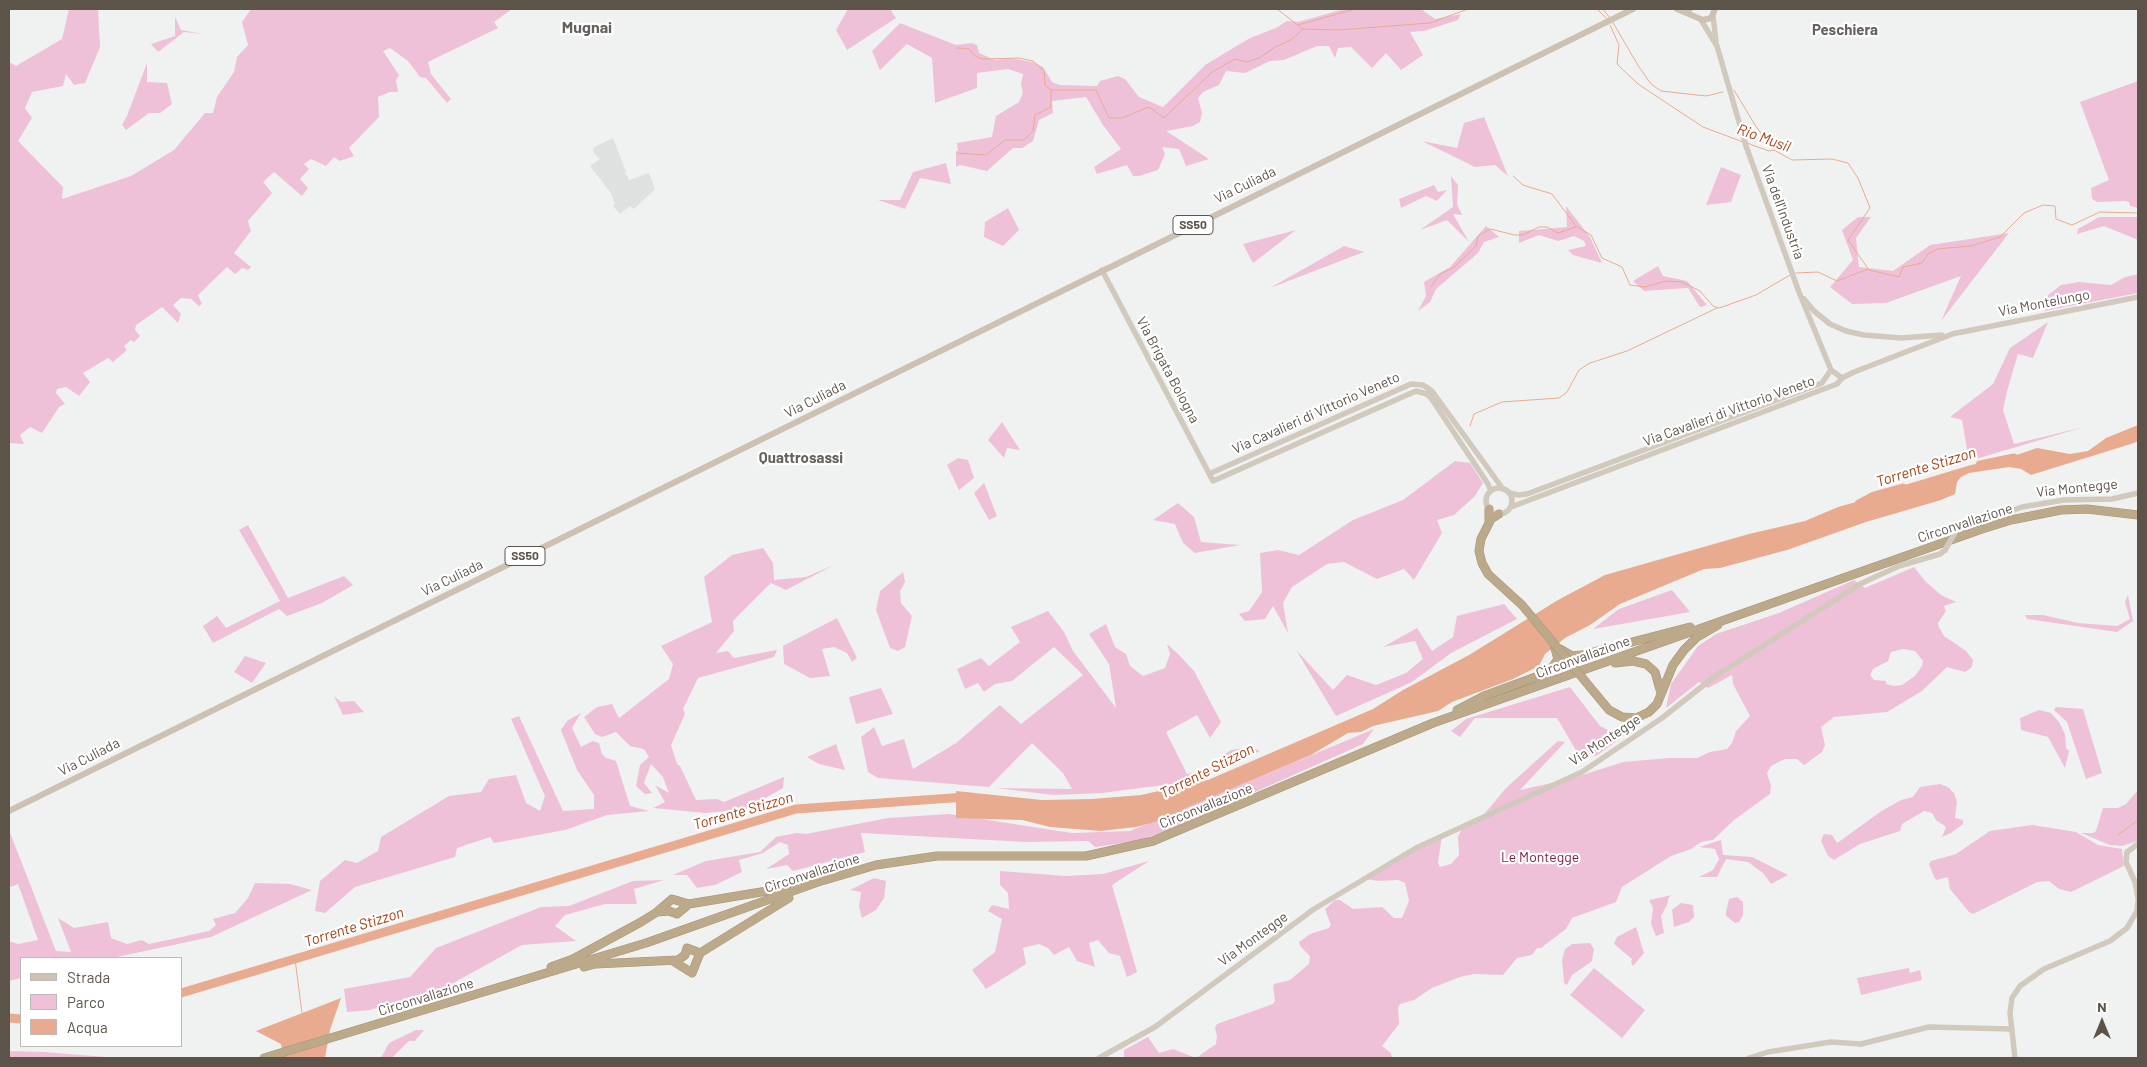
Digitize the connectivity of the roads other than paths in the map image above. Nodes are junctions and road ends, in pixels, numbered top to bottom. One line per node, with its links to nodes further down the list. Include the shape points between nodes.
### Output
1 (1633, 9): 7 (main road, Via Culiada / SS50)
2 (1678, 9): 5 (main road)
3 (1695, 9): 5 (main road)
4 (1714, 11): 5 (main road, via 1706,20); 6 (street, Via dell'Industria)
5 (1699, 19): 6 (street, Via dell'Industria)
6 (1717, 46): 8 (street, Via dell'Industria, via 1746,146)
7 (1102, 270): 16 (street, Via Brigata Bologna); 33 (main road, Via Culiada / SS50)
8 (1799, 292): 10 (street, Via Montelungo)
9 (2138, 297): 11 (street, Via Montelungo)
10 (1811, 314): 12 (street, Via Montelungo, via 1846,331); 14 (street)
11 (1955, 333): 12 (street, Via Montelungo); 13 (street, Via Montelungo)
12 (1901, 338): 13 (street, via 1908,342)
13 (1905, 352): 15 (street, Via Montelungo)
14 (1831, 370): 15 (street); 20 (street, Via Cavalieri di Vittorio Veneto, via 1822,383 1527,494)
15 (1842, 378): 22 (street, Via Cavalieri di Vittorio Veneto, via 1837,384)
16 (1209, 474): 17 (street, Via Brigata Bologna); 18 (street, Via Cavalieri di Vittorio Veneto, via 1411,384 1423,386 1436,395)
17 (1213, 481): 19 (street, Via Cavalieri di Vittorio Veneto, via 1416,390 1431,398)
18 (1503, 489): 19 (street); 20 (street)
19 (1491, 491): 23 (street, via 1486,499)
20 (1510, 493): 22 (street)
21 (2138, 493): 44 (street, Via Montegge, bridge, via 2112,499 2064,500 2022,507 1956,531 1940,554 1899,566 1860,584 1714,677 1662,718 1582,772 1416,848 1314,909 1155,1027)
22 (1511, 506): 24 (street)
23 (1489, 509): 24 (street); 26 (highway)
24 (1499, 514): 26 (highway)
25 (2138, 515): 27 (highway, Circonvallazione, via 2088,509 2061,510 2011,520)
26 (1488, 524): 29 (highway, bridge, via 1479,551 1488,574 1522,605)
27 (1736, 615): 28 (highway, Circonvallazione); 31 (highway, via 1696,638 1684,650 1673,665)
28 (1722, 620): 29 (highway, bridge, via 1572,656); 30 (highway, Circonvallazione)
29 (1554, 644): 31 (highway, bridge, via 1609,710 1622,717 1636,718 1649,712); 32 (highway, via 1558,656 1545,675 1484,696)
30 (1603, 664): 31 (highway, via 1633,661 1646,664 1655,672); 32 (highway, Circonvallazione)
31 (1661, 694)
32 (1433, 723): 35 (highway, Circonvallazione, via 1176,832 1120,850 1050,858 937,856 876,865)
33 (9, 811)
34 (2138, 844): 36 (street, via 2127,852 2126,862 2135,882)
35 (806, 886): 37 (highway); 39 (highway, via 802,893 781,901); 41 (highway, Circonvallazione, via 675,934)
36 (2138, 900): 42 (street, via 2137,911 2126,928 2110,941 2044,969 2020,986 2012,998)
37 (689, 904): 38 (highway, via 677,914); 38 (highway, via 672,899)
38 (657, 912): 41 (highway, via 573,959 540,970)
39 (700, 953): 40 (highway, via 686,948 682,958); 40 (highway, via 692,973)
40 (671, 961): 41 (highway, via 595,964)
41 (534, 977): 43 (highway, Circonvallazione)
42 (2012, 1029): 45 (street, via 1929,1026 1861,1044 1831,1042); 46 (street)
43 (264, 1058)
44 (1099, 1058)
45 (1749, 1058)
46 (2015, 1058)

